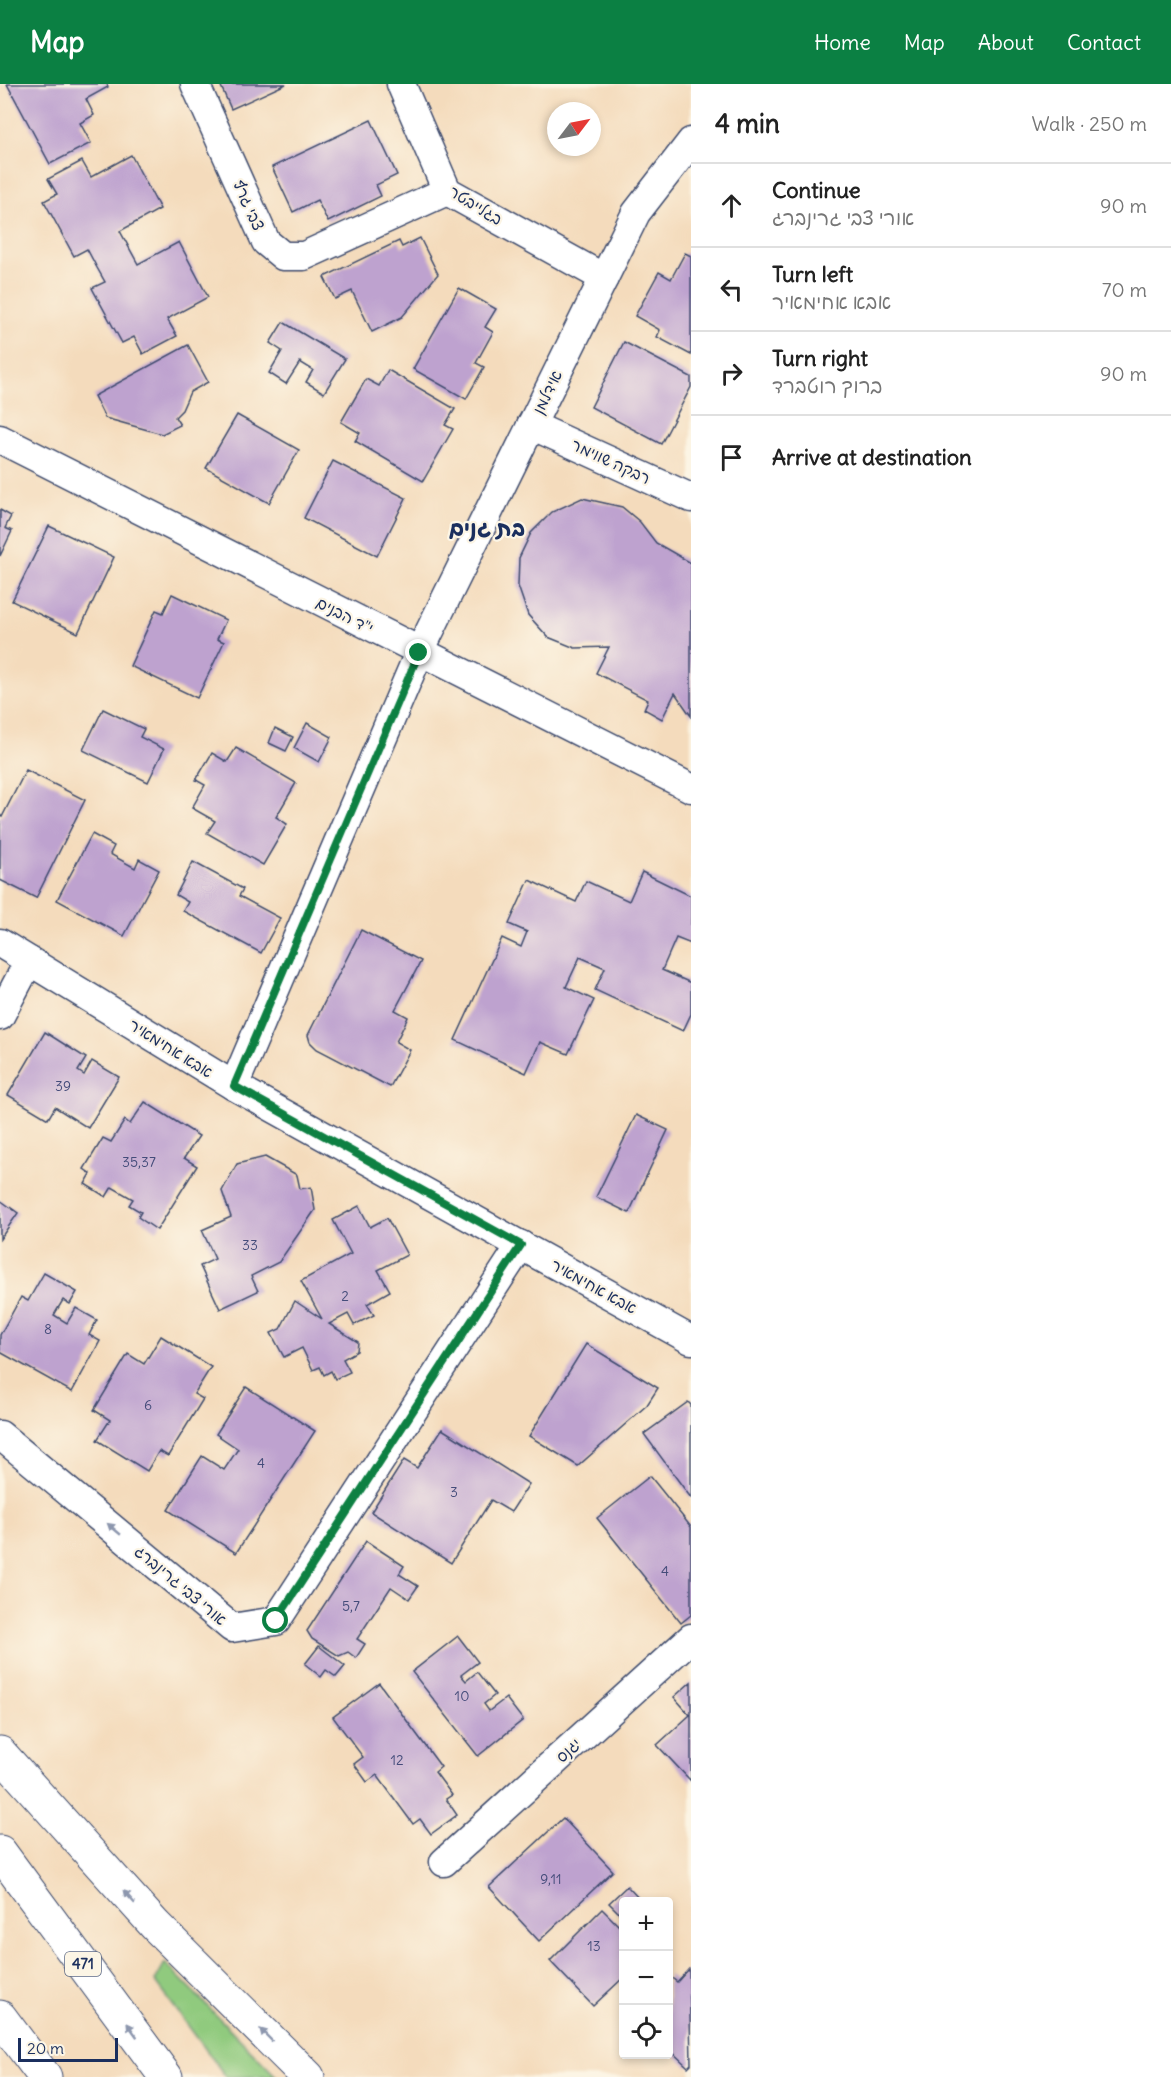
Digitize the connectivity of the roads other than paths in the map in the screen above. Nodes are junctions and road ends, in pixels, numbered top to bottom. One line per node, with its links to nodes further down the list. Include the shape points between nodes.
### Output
1 (195, 84): 4 (street, צבי גרף, via 266,242 284,256 303,256)
2 (401, 84): 4 (street, בגלייבטר)
3 (691, 142): 5 (street, אידלמן, via 636,213)
4 (447, 191): 5 (street, בגלייבטר)
5 (604, 278): 6 (street, אידלמן)
6 (531, 425): 8 (street, רבקה שווימר); 9 (street, אידלמן)
7 (0, 440): 9 (street, י"ד הבנים)
8 (691, 498)
9 (419, 653): 10 (street, י"ד הבנים); 14 (street, אידלמן)
10 (691, 788)
11 (0, 943): 12 (street, אבא אחימאיר)
12 (29, 961): 13 (street); 14 (street, אבא אחימאיר)
13 (0, 1016)
14 (234, 1086): 15 (street, אבא אחימאיר)
15 (521, 1245): 16 (street, אבא אחימאיר); 17 (street, אורי צבי גרינברג, one-way to 17, via 276,1621 232,1628)
16 (691, 1340)
17 (0, 1434)
18 (691, 1638): 21 (street, יגנס)
19 (0, 1753): 25 (highway, one-way to 19, via 155,1926)
20 (0, 1852): 24 (highway, 471, one-way to 20)
21 (444, 1862)
22 (0, 2017): 23 (highway)
23 (45, 2077)
24 (166, 2077)
25 (308, 2077)

